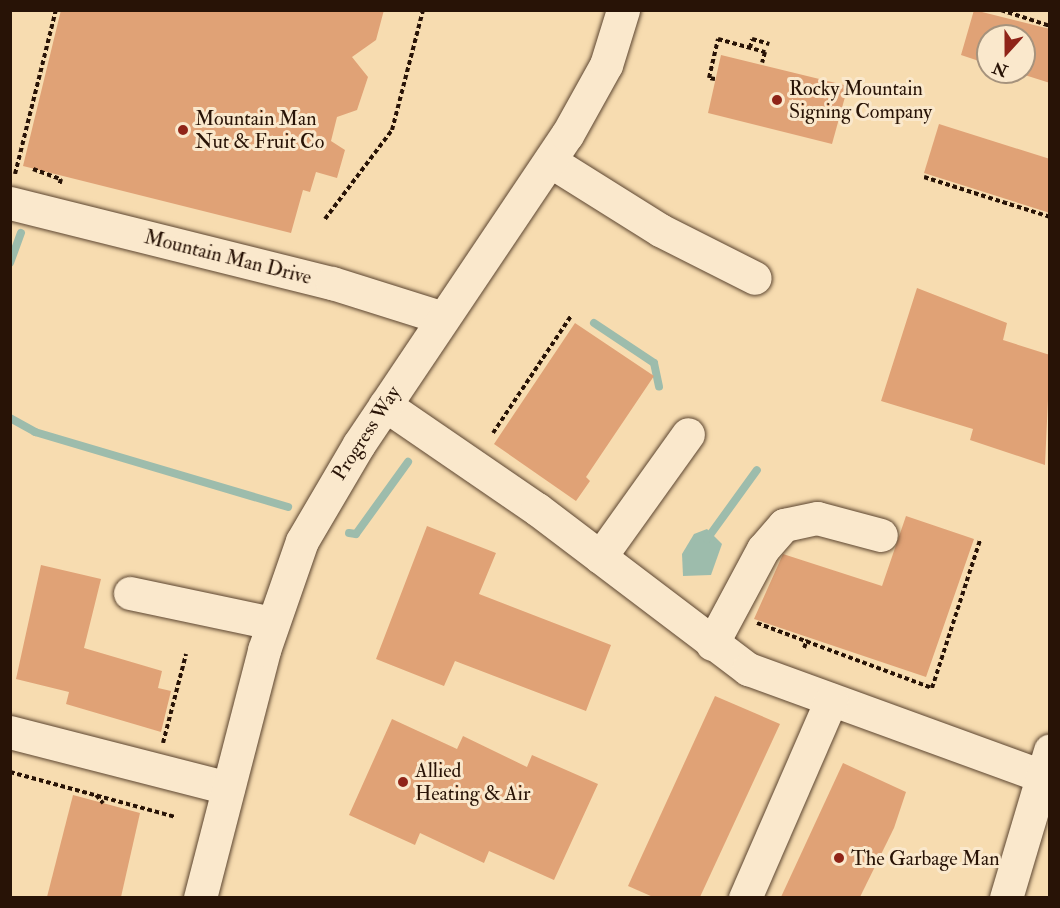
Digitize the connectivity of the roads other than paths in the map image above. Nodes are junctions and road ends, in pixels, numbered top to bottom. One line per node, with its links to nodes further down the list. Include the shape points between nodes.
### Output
1 (623, 10): 2 (street, Progress Way, via 606,65)
2 (550, 161): 4 (street, via 660,230); 5 (street, Progress Way)
3 (12, 192): 5 (street, Mountain Man Drive)
4 (755, 278)
5 (443, 318): 6 (street, Progress Way)
6 (385, 405): 9 (street); 11 (street, Progress Way, via 314,517)
7 (688, 434): 9 (street)
8 (881, 535): 12 (street, via 817,518 784,525 763,549)
9 (600, 556): 12 (street)
10 (130, 593): 11 (street)
11 (272, 623): 16 (street, Progress Way)
12 (712, 644): 13 (street, via 748,669)
13 (831, 700): 15 (street); 18 (street)
14 (10, 732): 16 (street)
15 (1046, 766): 19 (street)
16 (228, 788): 17 (street, Progress Way)
17 (200, 897)
18 (745, 897)
19 (1006, 897)

